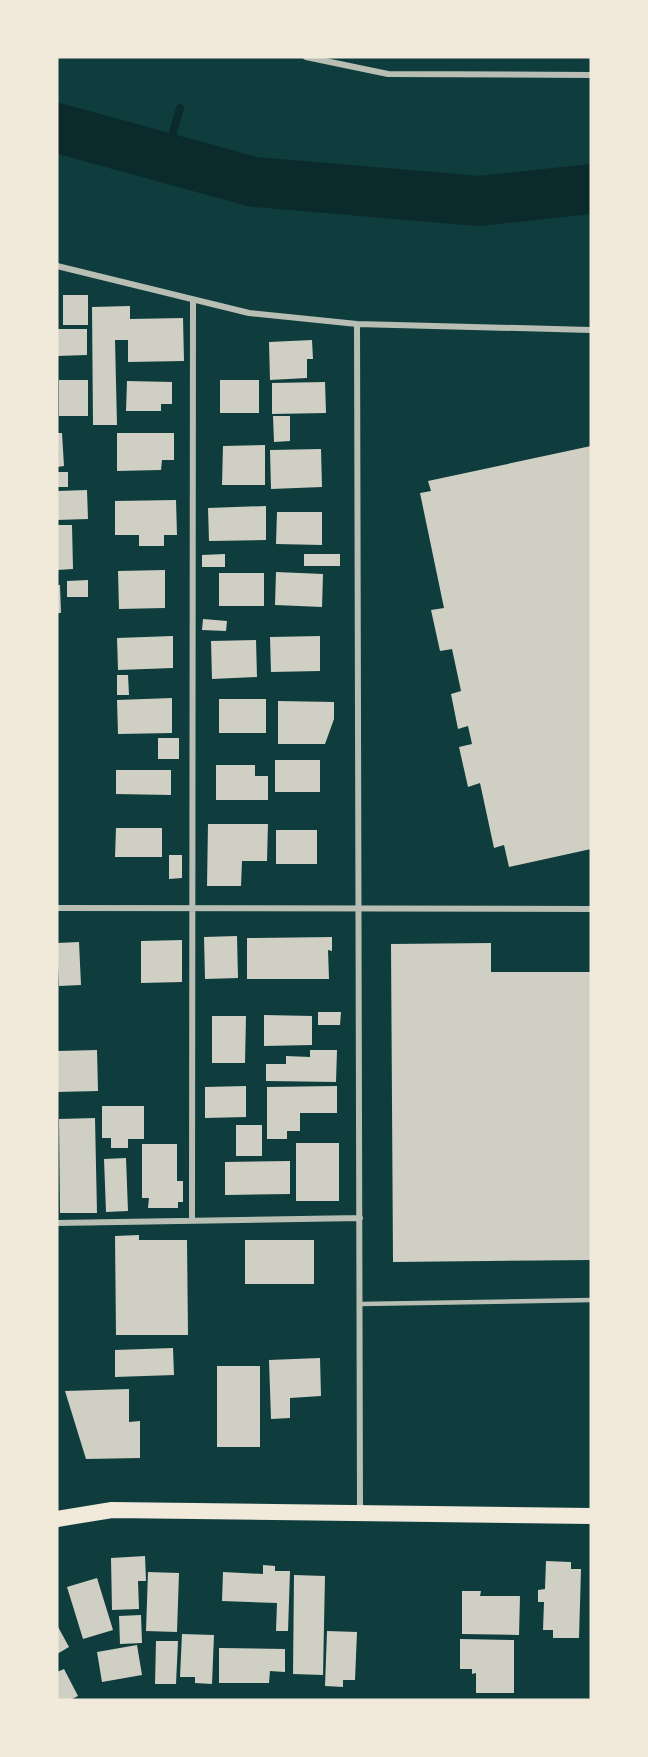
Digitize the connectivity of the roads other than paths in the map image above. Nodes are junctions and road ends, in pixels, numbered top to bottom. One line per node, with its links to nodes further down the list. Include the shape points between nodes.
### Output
1 (306, 57): 2 (street, via 388,74)
2 (591, 75)
3 (57, 266): 4 (street)
4 (193, 301): 5 (street, via 249,313); 8 (street)
5 (357, 324): 6 (street); 9 (street)
6 (591, 330)
7 (57, 908): 8 (street)
8 (193, 909): 9 (street); 12 (street)
9 (358, 909): 10 (street); 11 (street)
10 (591, 909)
11 (360, 1218): 12 (street); 15 (street)
12 (192, 1221): 13 (street)
13 (57, 1223)
14 (591, 1300): 15 (lane)
15 (360, 1304): 16 (street)
16 (360, 1512): 17 (highway); 18 (highway, via 112,1510)
17 (591, 1516)
18 (57, 1519)

